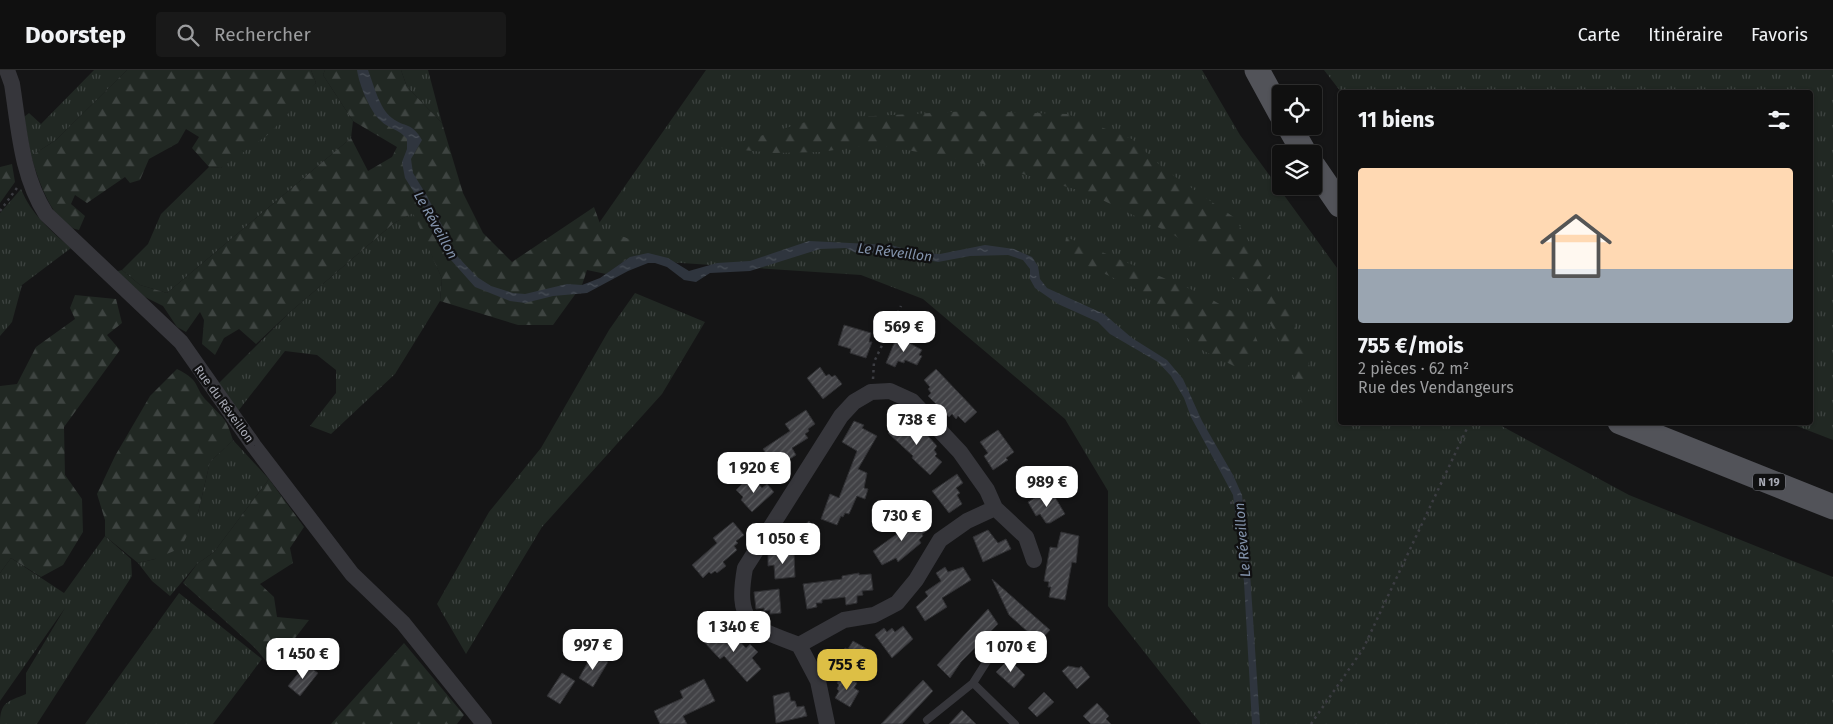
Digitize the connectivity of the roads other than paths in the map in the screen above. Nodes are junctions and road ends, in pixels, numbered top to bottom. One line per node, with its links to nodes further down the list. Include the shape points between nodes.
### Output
1 (7, 70): 14 (street, Rue du Réveillon, via 30,182 52,221 181,342 254,446 352,574 403,623)
2 (1258, 70): 3 (main road)
3 (1272, 97)
4 (1322, 179): 5 (main road)
5 (1338, 202)
6 (1628, 425): 7 (main road, N 19)
7 (1833, 507)
8 (994, 508): 9 (street, via 1026,537); 11 (street, via 940,540 916,580 897,603 874,615 844,620); 11 (street, via 987,490 960,452 912,401 890,391 871,392 854,402 841,416 745,568 741,593 746,615 758,630)
9 (1034, 560)
10 (1003, 636): 12 (lane)
11 (799, 645): 15 (street, via 818,681)
12 (973, 683): 13 (lane); 16 (lane)
13 (928, 720)
14 (484, 724)
15 (827, 724)
16 (1015, 724)

